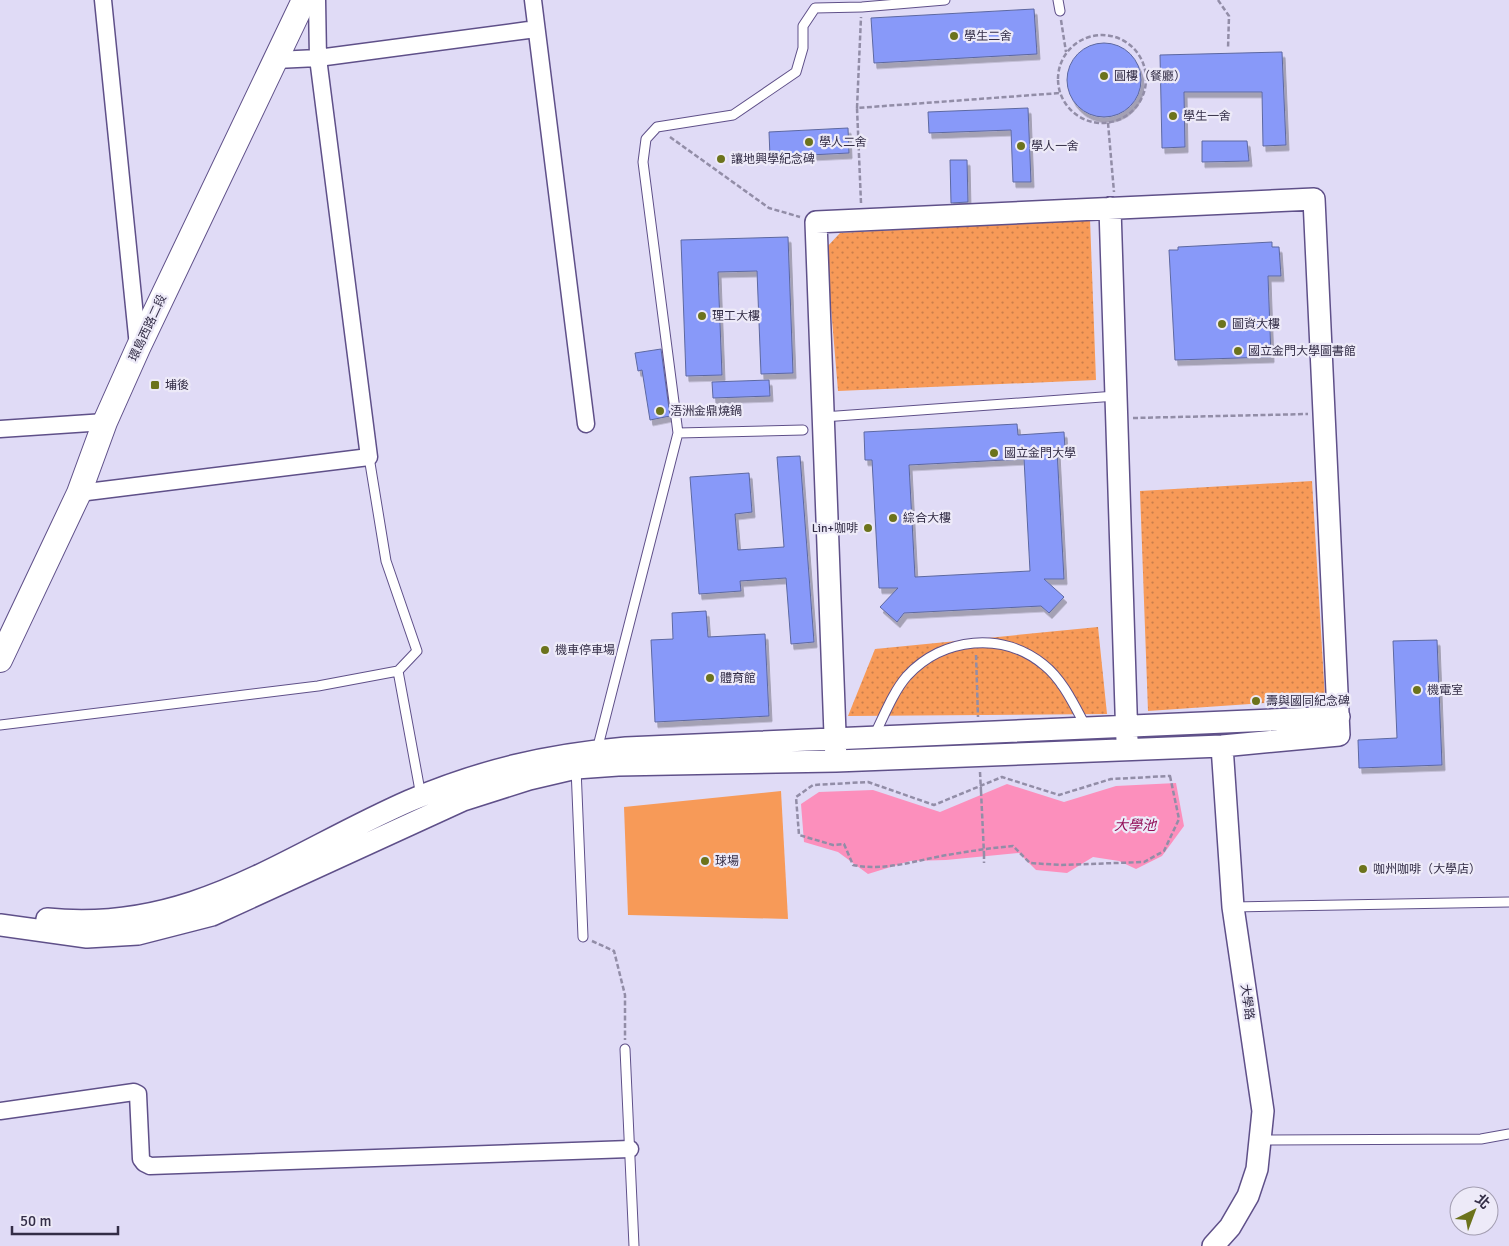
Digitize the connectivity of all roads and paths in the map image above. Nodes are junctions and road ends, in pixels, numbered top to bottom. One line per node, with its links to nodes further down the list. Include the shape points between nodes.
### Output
1 (103, 0): 22 (street)
2 (304, 0): 14 (main road, 環島西路二段)
3 (317, 0): 13 (street)
4 (533, 0): 10 (street)
5 (944, 0): 8 (lane)
6 (1058, 0): 9 (lane)
7 (1218, 0): 11 (path, via 1229,16)
8 (862, 7): 16 (path); 18 (lane, via 815,8 803,26 803,48 796,72 733,115)
9 (1060, 11): 12 (path)
10 (536, 29): 13 (street); 28 (street)
11 (1228, 50)
12 (1066, 52): 15 (path, via 1058,68); 17 (path, via 1084,37 1098,34 1112,35 1136,50 1143,62 1145,91 1127,116)
13 (318, 58): 14 (street); 32 (street)
14 (276, 60): 22 (main road, 環島西路二段)
15 (1060, 93): 16 (path); 17 (path, via 1070,110 1082,119)
16 (857, 108): 20 (path)
17 (1108, 122): 19 (path, via 1115,188)
18 (657, 127): 21 (path, via 769,208); 31 (lane, via 646,139 643,162)
19 (1110, 208): 20 (street); 23 (street); 24 (street, via 1314,199)
20 (862, 220): 21 (street)
21 (816, 222): 25 (street)
22 (138, 348): 27 (main road, 環島西路二段)
23 (1116, 396): 25 (lane); 26 (street)
24 (1324, 414): 26 (path); 40 (street)
25 (823, 417): 43 (street)
26 (1117, 418): 39 (street)
27 (105, 422): 29 (street); 33 (main road, 環島西路二段)
28 (586, 424)
29 (0, 429)
30 (803, 430): 31 (lane)
31 (678, 433): 46 (lane)
32 (369, 458): 33 (street); 36 (lane, via 386,561 416,651)
33 (79, 493): 35 (main road, 環島西路二段)
34 (976, 653): 37 (path)
35 (0, 660)
36 (398, 671): 38 (lane, via 318,686); 51 (lane)
37 (978, 715)
38 (0, 724)
39 (1127, 726): 40 (street); 41 (street); 45 (street)
40 (1339, 726): 44 (street)
41 (1087, 728): 42 (street); 42 (lane, via 1065,690 1045,665 1016,648 984,641 955,644 928,657 906,676)
42 (874, 737): 43 (street)
43 (835, 739): 46 (street); 47 (street)
44 (1222, 746): 45 (street); 54 (street, 大學路)
45 (1128, 748): 47 (street)
46 (596, 751): 51 (street, via 548,757 490,770)
47 (836, 761): 48 (street)
48 (576, 768): 56 (street, via 463,800 212,915 138,934 87,937); 57 (lane)
49 (980, 785): 49 (path, via 934,805 868,782 813,785 796,797 799,835 833,845 844,844 853,865 862,867 904,864 1013,846 1030,863 1061,866 1144,862 1164,851 1179,819 1170,776 1111,779 1059,795 1002,777)
50 (981, 791): 52 (path, bridge)
51 (421, 797): 55 (street, via 285,864 180,908 138,916 66,921)
52 (984, 862)
53 (1509, 902): 54 (lane)
54 (1233, 907): 61 (street, 大學路, via 1263,1111)
55 (0, 912)
56 (0, 925)
57 (583, 937): 58 (path, via 614,951 625,995)
58 (625, 1049): 62 (lane)
59 (0, 1111): 62 (street, via 134,1092 138,1094 141,1159 150,1166)
60 (1509, 1134): 61 (lane, via 1481,1139)
61 (1262, 1140): 64 (street, 大學路, via 1248,1196 1230,1227)
62 (630, 1149): 63 (lane)
63 (634, 1246)
64 (1214, 1246)

